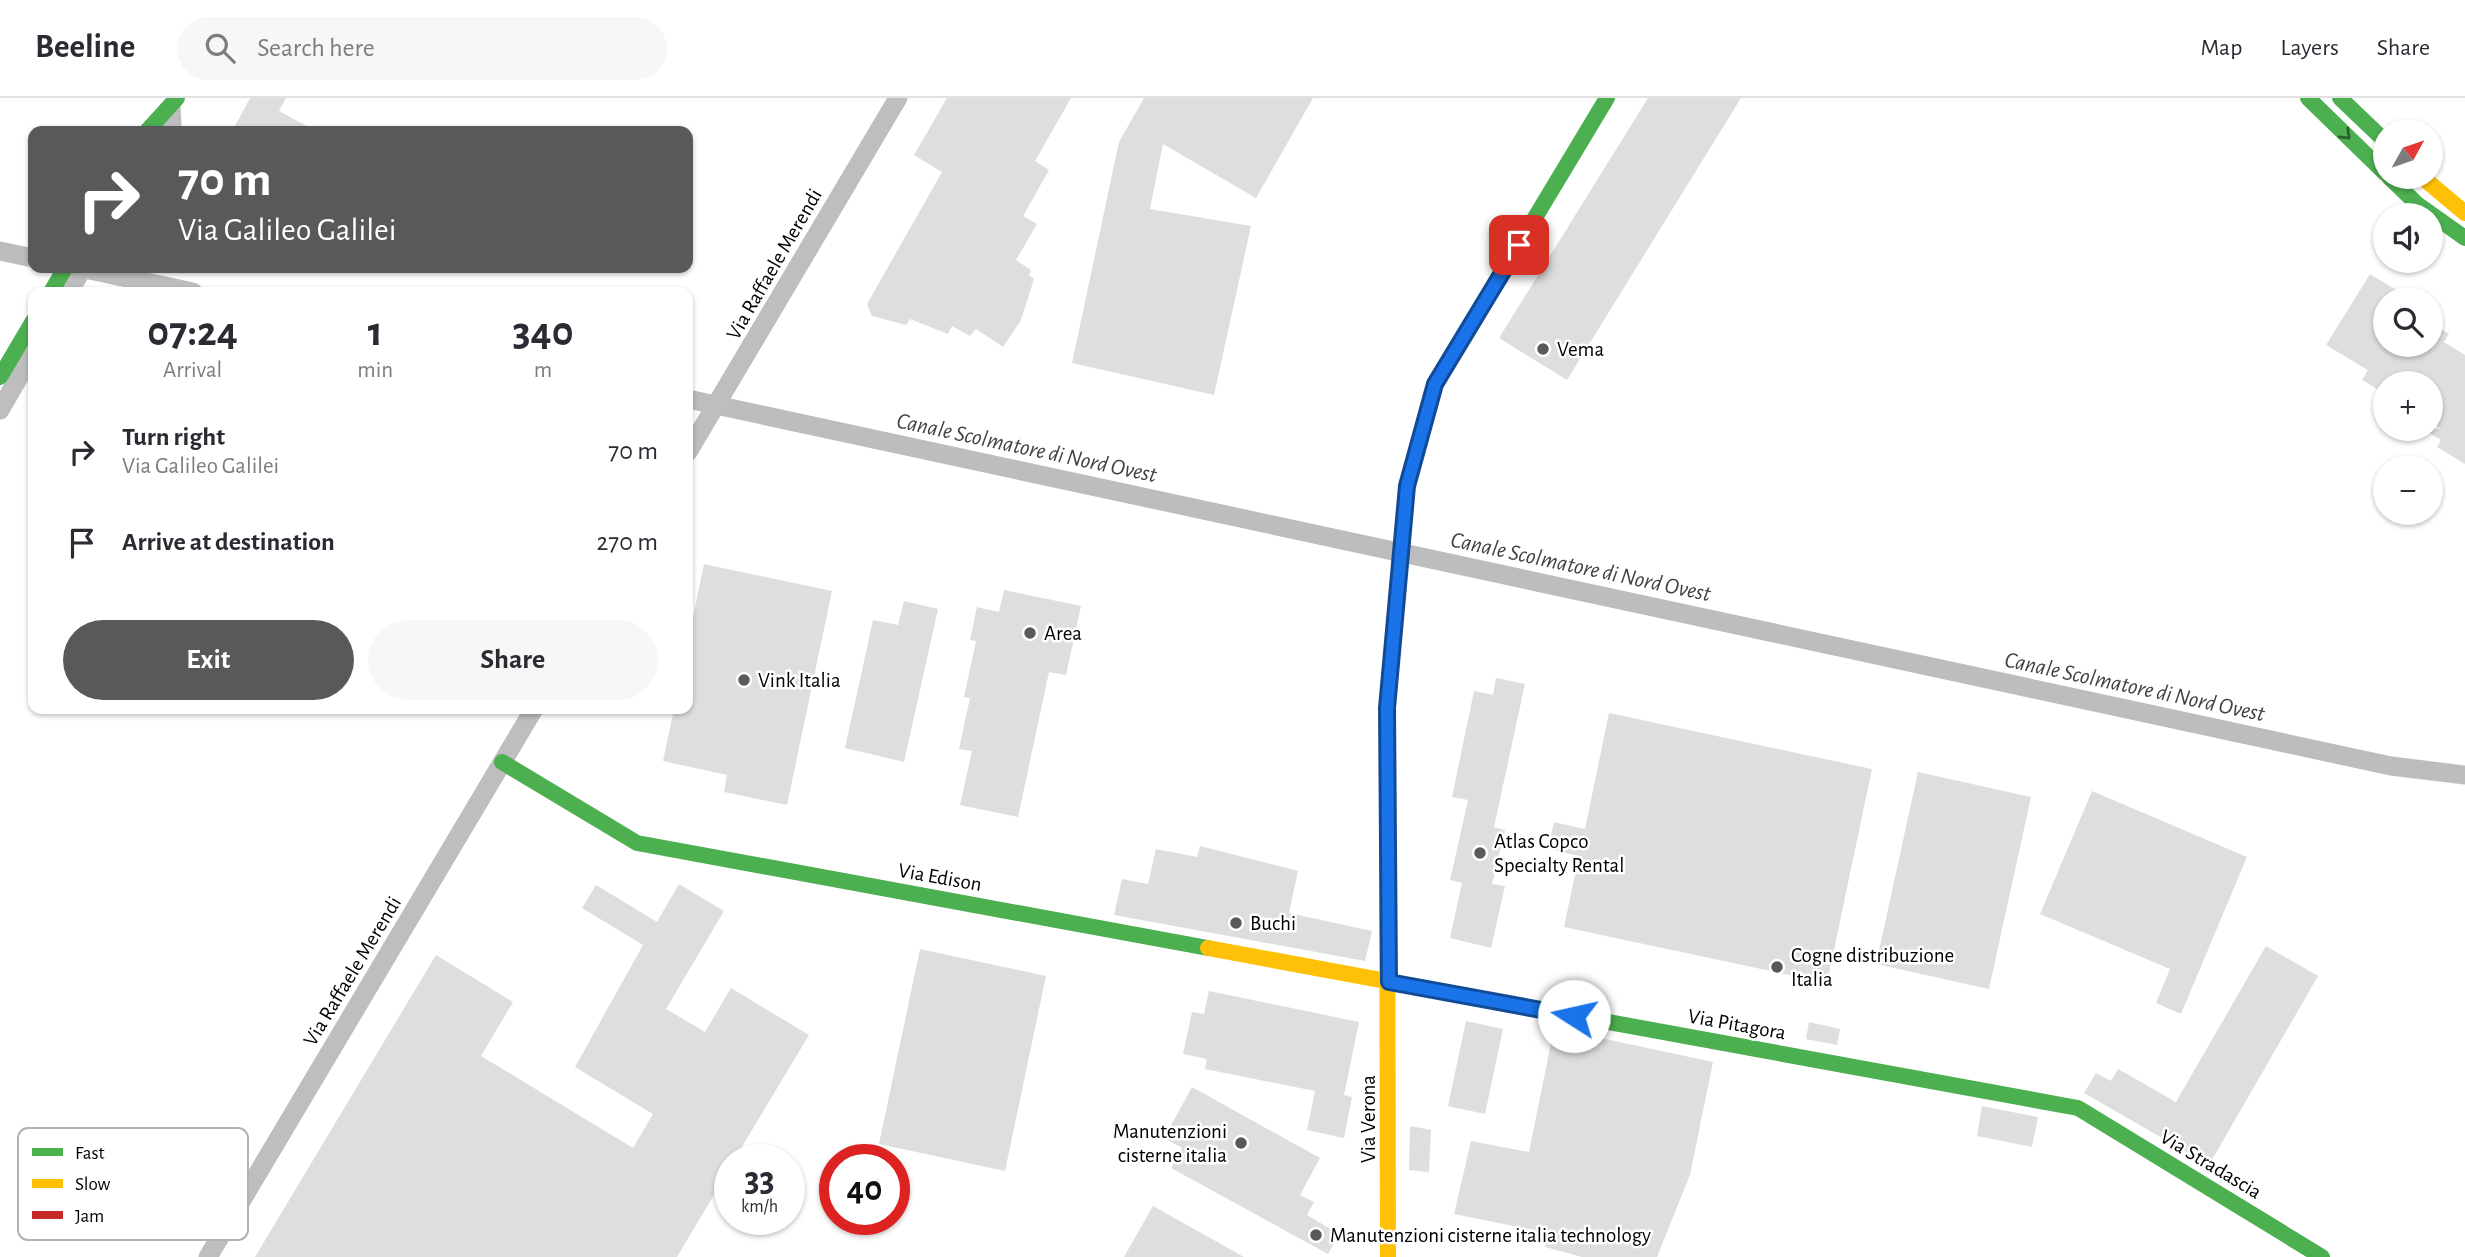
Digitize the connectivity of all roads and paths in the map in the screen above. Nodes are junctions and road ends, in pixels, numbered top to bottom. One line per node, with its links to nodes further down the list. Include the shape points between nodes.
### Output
1 (898, 98): 24 (street, Via Raffaele Merendi)
2 (2308, 98): 9 (street, one-way to 9)
3 (2340, 98): 8 (street)
4 (1606, 101): 27 (street, Via Verona, via 1435,384 1407,486 1387,708)
5 (174, 103): 6 (street); 7 (street)
6 (152, 126)
7 (171, 126)
8 (2373, 130)
9 (2373, 161)
10 (2401, 189): 12 (street)
11 (2437, 189): 13 (street)
12 (2415, 203)
13 (2465, 212)
14 (2443, 224): 16 (street)
15 (2443, 232): 17 (street)
16 (2465, 238)
17 (2465, 250)
18 (78, 273): 19 (street)
19 (65, 287)
20 (28, 329): 22 (street)
21 (28, 362): 23 (street)
22 (0, 377)
23 (0, 410)
24 (693, 444)
25 (531, 714): 26 (street, Via Raffaele Merendi)
26 (502, 762): 27 (street, Via Edison, via 637,843); 29 (street, Via Raffaele Merendi)
27 (1389, 982): 28 (street, Via Pitagora); 32 (street, Via Verona)
28 (2078, 1108): 33 (street, Via Stradascia)
29 (248, 1190)
30 (218, 1240): 31 (street, Via Raffaele Merendi)
31 (208, 1257)
32 (1388, 1257)
33 (2322, 1257)

